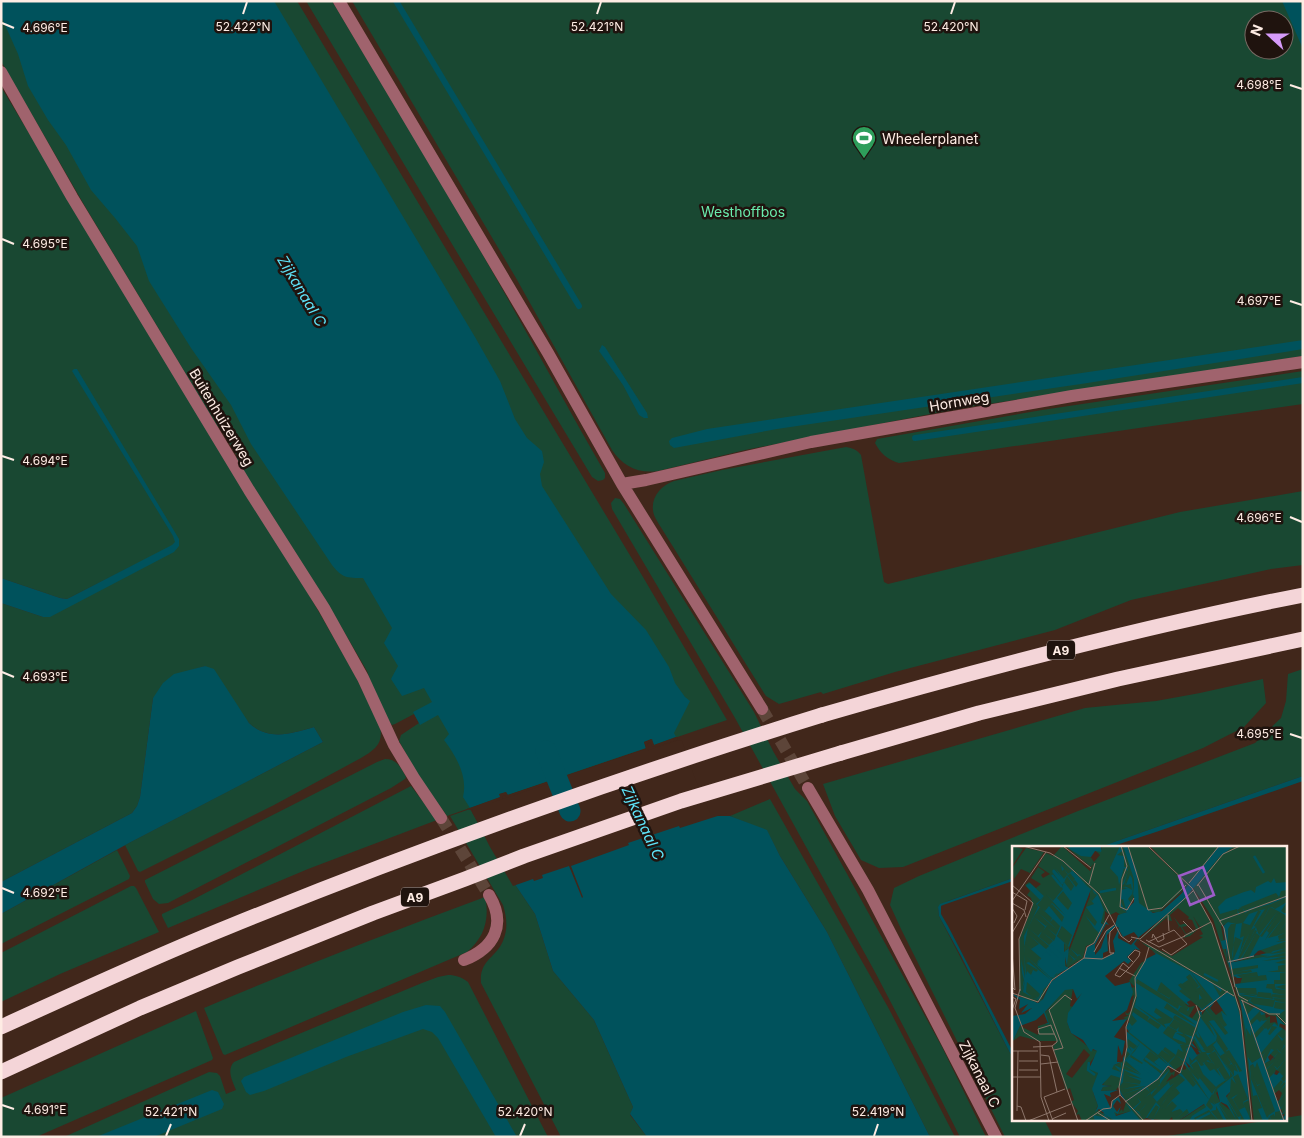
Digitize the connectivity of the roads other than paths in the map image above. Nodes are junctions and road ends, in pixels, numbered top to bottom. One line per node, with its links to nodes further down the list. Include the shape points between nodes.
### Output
1 (339, 1): 4 (street)
2 (1, 72): 9 (street, Buitenhuizerweg, via 77,206 324,608 363,678 394,745)
3 (1303, 362): 4 (street, Hornweg, via 1072,396 811,442)
4 (622, 484): 7 (street)
5 (1303, 595): 12 (highway, A9, bridge, via 1117,635 944,680 672,762 383,866 226,928)
6 (1303, 639): 13 (highway, A9, bridge, via 979,713 681,801 373,913 140,1008)
7 (762, 709)
8 (808, 788): 14 (street, Zijkanaal C, via 868,890)
9 (441, 818)
10 (489, 895): 11 (street, via 498,917 495,934 484,949)
11 (464, 960)
12 (1, 1027)
13 (1, 1072)
14 (996, 1137)

